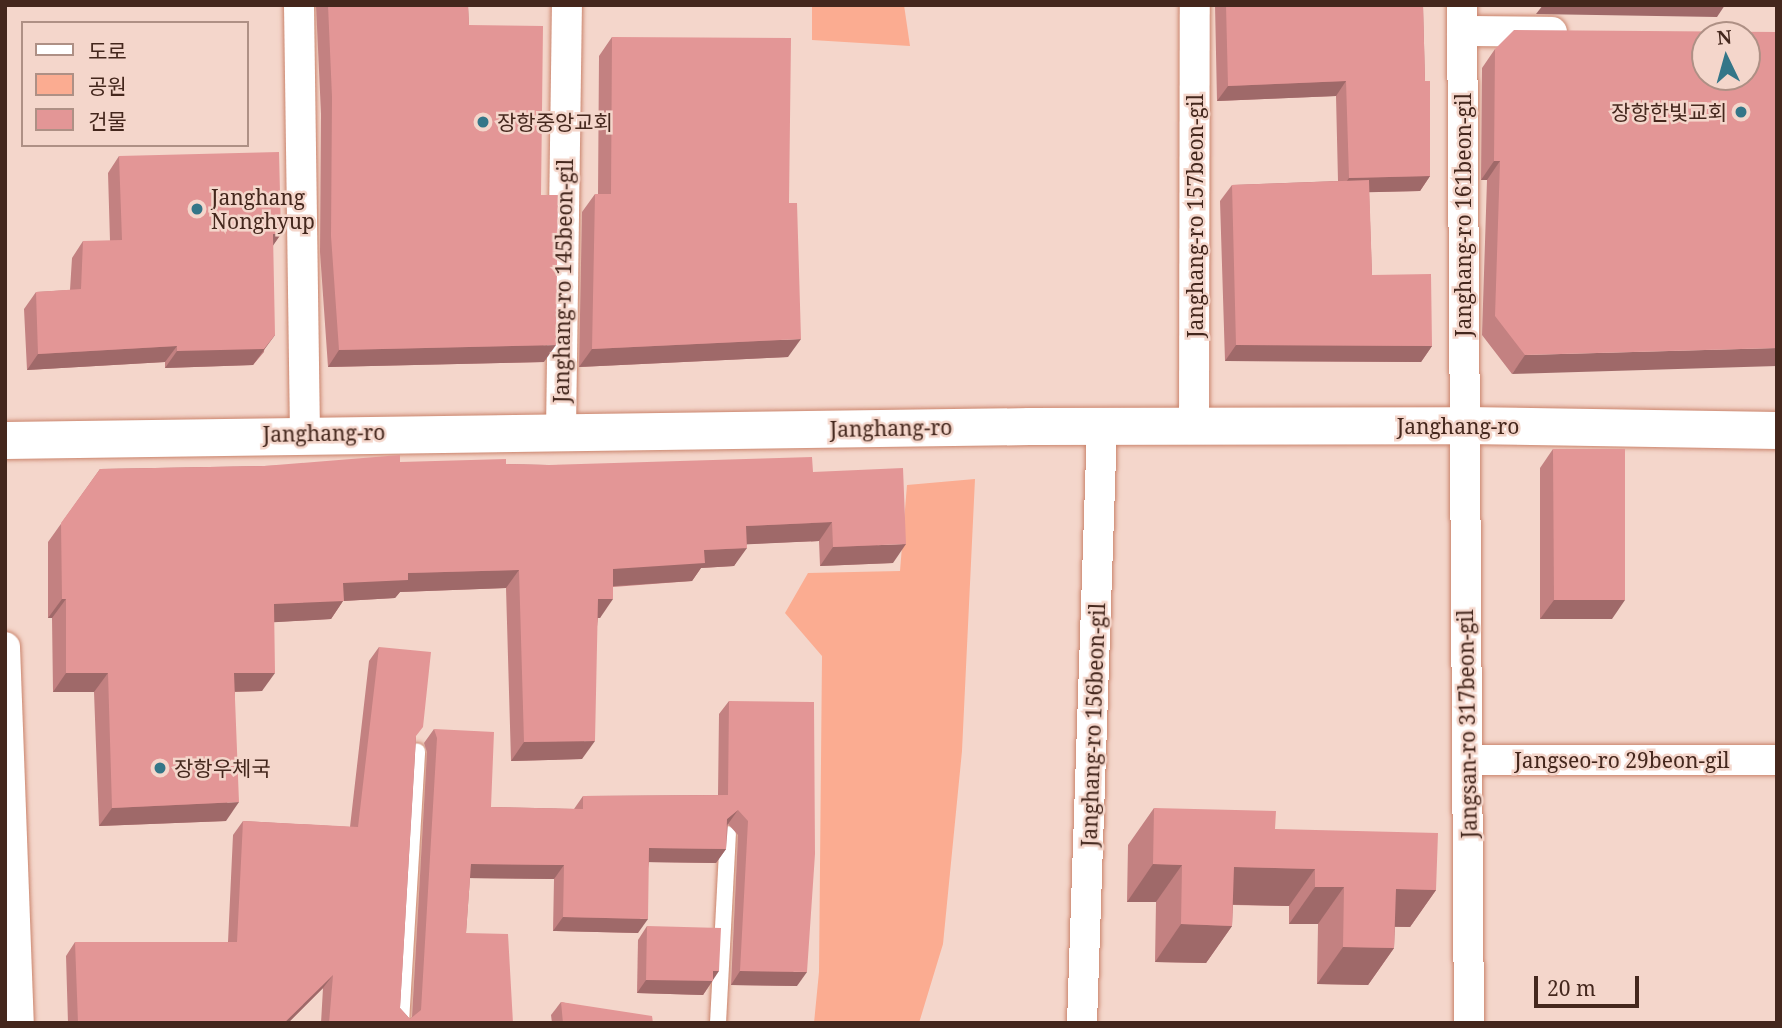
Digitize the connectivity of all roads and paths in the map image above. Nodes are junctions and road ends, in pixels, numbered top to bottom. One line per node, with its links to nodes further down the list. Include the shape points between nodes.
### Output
1 (299, 5): 11 (street)
2 (566, 5): 10 (street, Janghang-ro 145beon-gil)
3 (1195, 5): 8 (street, Janghang-ro 157beon-gil)
4 (1462, 18): 5 (street); 6 (street, Janghang-ro 161beon-gil)
5 (1585, 33)
6 (1464, 425): 8 (street, Janghang-ro); 9 (street, Janghang-ro); 15 (street, Jangsan-ro 317beon-gil)
7 (1102, 427): 8 (street, Janghang-ro); 10 (street, Janghang-ro); 21 (street, Janghang-ro 156beon-gil)
8 (1194, 427)
9 (1777, 430)
10 (561, 431): 11 (street, Janghang-ro)
11 (305, 433): 12 (street, Janghang-ro)
12 (5, 440)
13 (5, 647): 18 (street)
14 (417, 751): 19 (lane)
15 (1468, 760): 16 (street, Jangseo-ro 29beon-gil); 22 (street, Jangsan-ro 317beon-gil)
16 (1777, 760)
17 (728, 834): 20 (lane)
18 (14, 1005)
19 (401, 1023)
20 (718, 1023)
21 (1082, 1023)
22 (1469, 1023)

